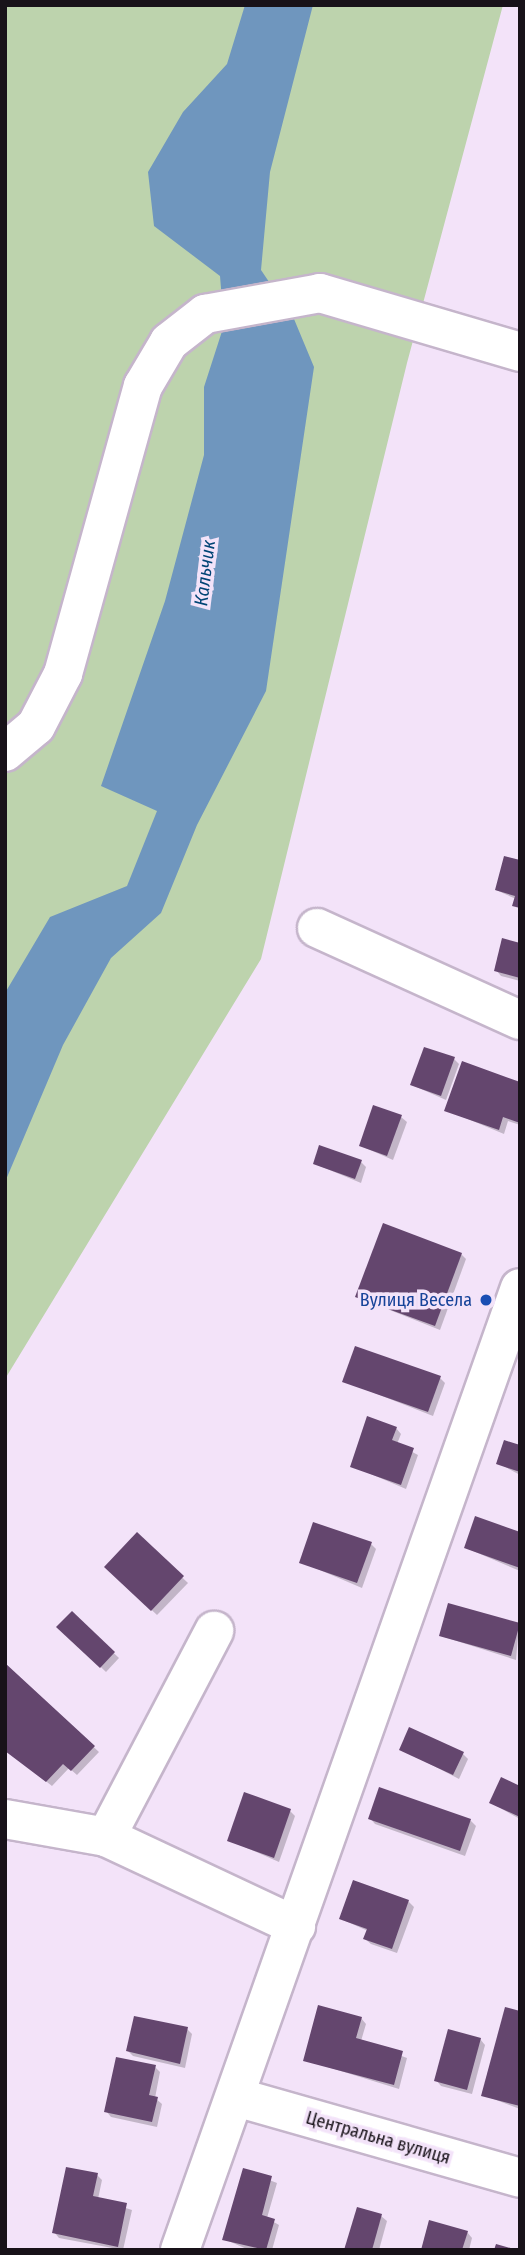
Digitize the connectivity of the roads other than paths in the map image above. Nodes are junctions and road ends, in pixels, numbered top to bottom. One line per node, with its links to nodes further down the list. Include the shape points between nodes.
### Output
1 (520, 352): 2 (street, via 320,293 205,314 169,342 143,386 63,674 36,726)
2 (5, 752)
3 (317, 928): 4 (street)
4 (520, 1020)
5 (520, 1288): 9 (street)
6 (214, 1632): 8 (street)
7 (5, 1819): 8 (street)
8 (106, 1837): 9 (street)
9 (296, 1926): 10 (street)
10 (236, 2097): 11 (street, Центральна вулиця); 12 (street)
11 (520, 2178)
12 (180, 2250)

